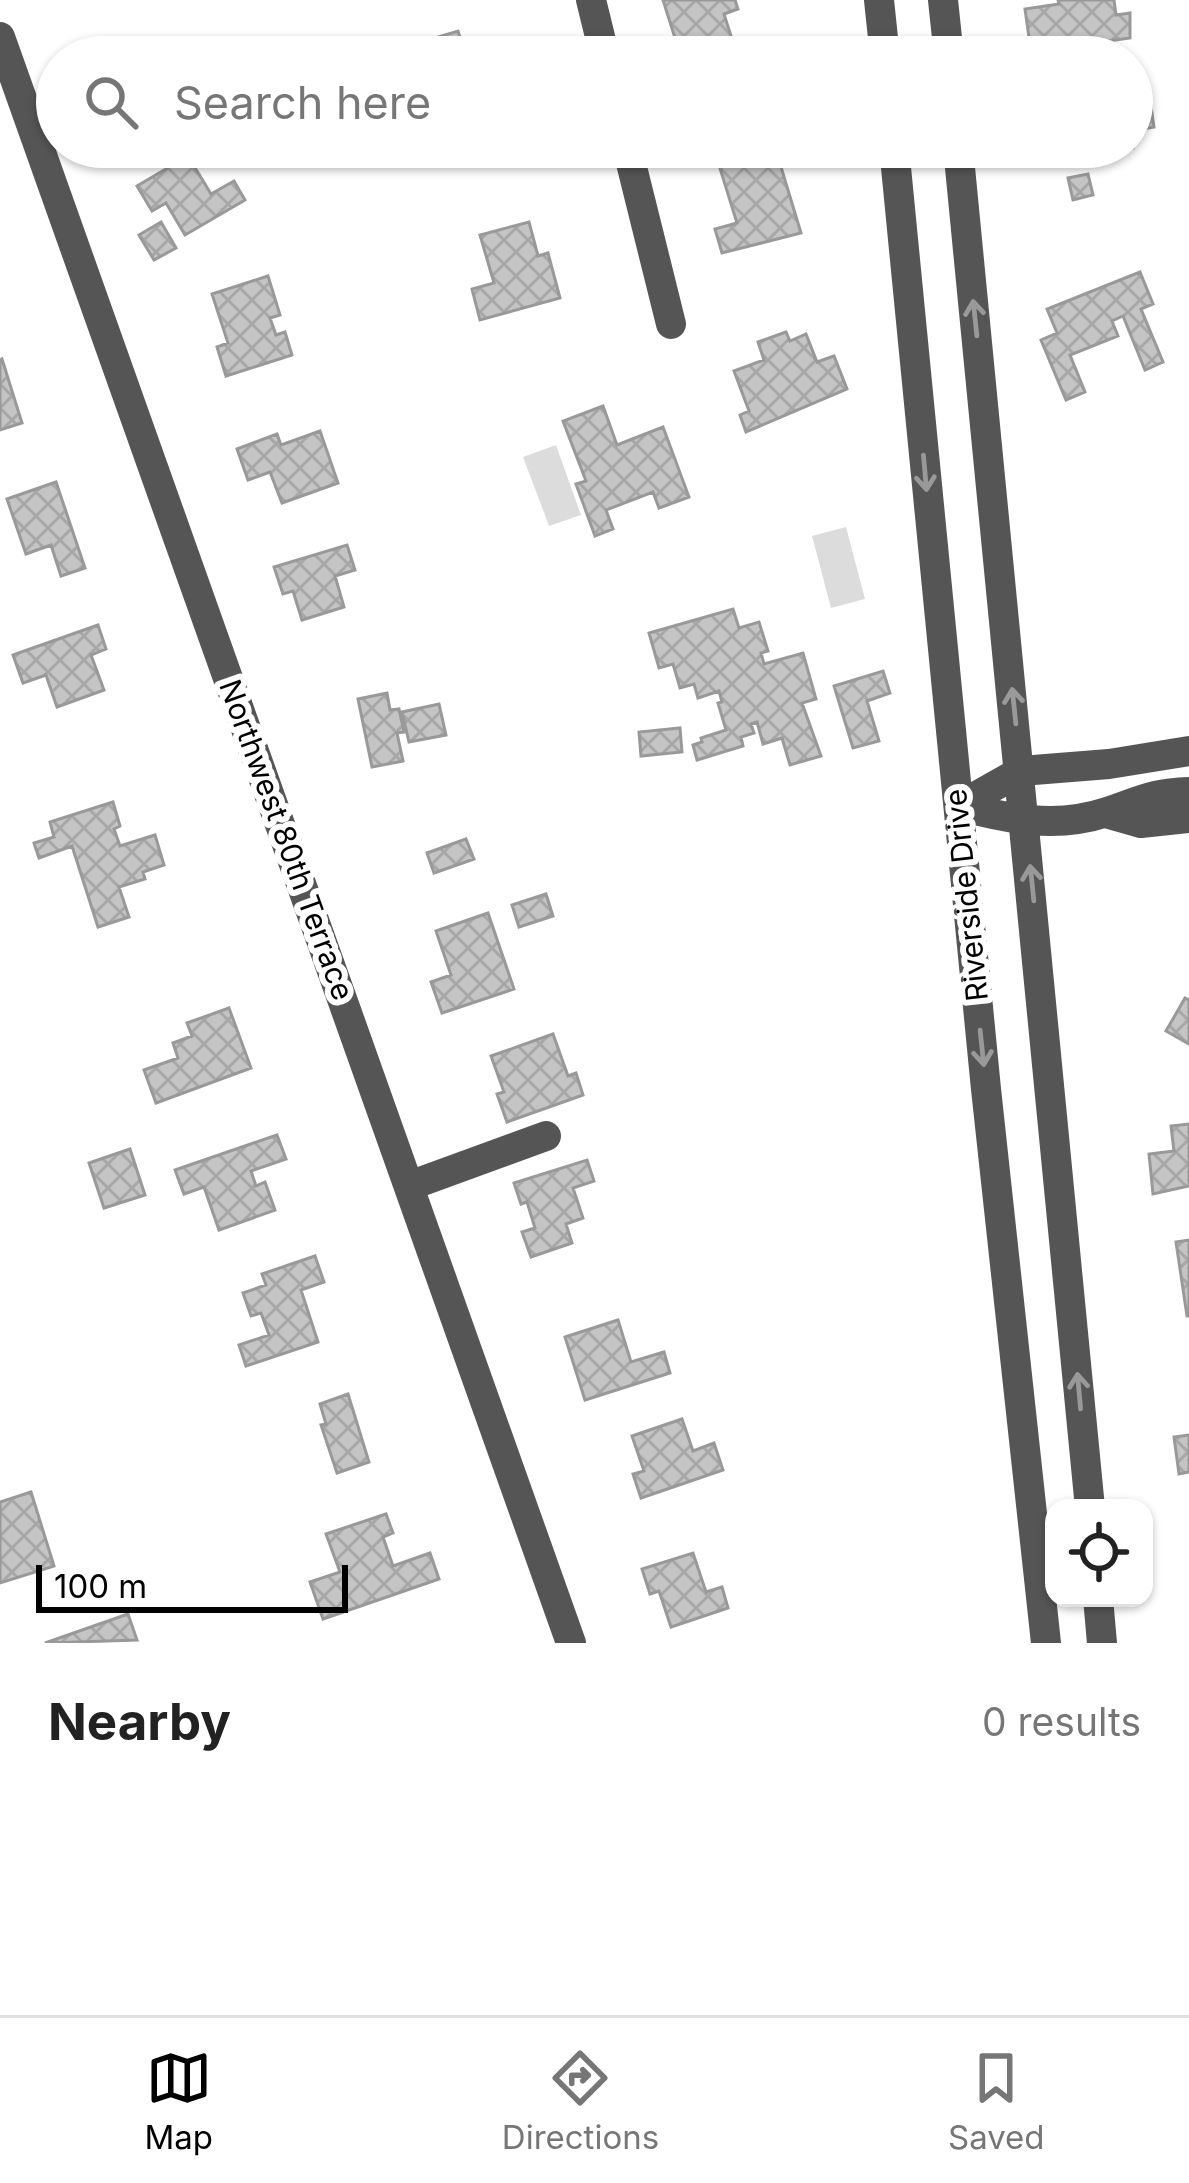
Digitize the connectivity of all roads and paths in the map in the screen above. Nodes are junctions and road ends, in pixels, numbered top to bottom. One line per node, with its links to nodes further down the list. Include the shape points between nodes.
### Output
1 (591, 0): 4 (street)
2 (879, 0): 5 (street)
3 (943, 0): 6 (street)
4 (600, 36)
5 (883, 36)
6 (947, 36)
7 (0, 38): 8 (street, Northwest 80th Terrace)
8 (36, 139)
9 (46, 168): 22 (street, Northwest 80th Terrace)
10 (632, 168): 13 (street)
11 (896, 168): 17 (street, Riverside Drive, one-way to 17)
12 (960, 168): 15 (street, one-way to 12)
13 (670, 323)
14 (1189, 751): 15 (street)
15 (1021, 771): 17 (street); 20 (street)
16 (1189, 792): 18 (street, via 1156,793)
17 (958, 806): 20 (street); 26 (street, Riverside Drive, one-way to 26)
18 (1106, 813): 19 (street, via 1141,823); 20 (street)
19 (1189, 818)
20 (1026, 823): 23 (street, one-way to 20)
21 (546, 1136): 22 (street)
22 (409, 1186): 25 (street, Northwest 80th Terrace)
23 (1089, 1499)
24 (1099, 1607): 27 (street)
25 (571, 1643)
26 (1046, 1643)
27 (1102, 1643)

